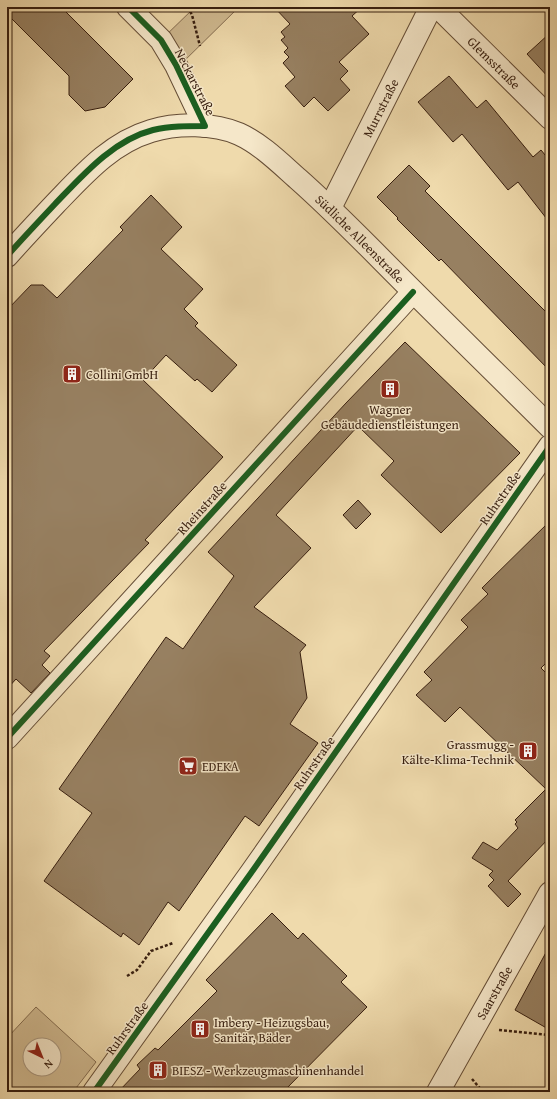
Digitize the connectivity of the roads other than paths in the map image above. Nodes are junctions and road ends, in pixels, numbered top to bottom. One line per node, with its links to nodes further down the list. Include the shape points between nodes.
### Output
1 (128, 7): 4 (street, Neckarstraße, via 161,40)
2 (429, 9): 3 (street, Glemsstraße); 5 (street, Murrstraße)
3 (550, 118)
4 (205, 126): 5 (street, Südliche Alleenstraße, via 223,129 254,142); 6 (street, Neckarstraße, via 175,126 152,130 104,155)
5 (330, 208): 7 (street, Südliche Alleenstraße)
6 (7, 256)
7 (413, 292): 8 (street, Südliche Alleenstraße); 10 (street, Rheinstraße)
8 (550, 427)
9 (550, 446): 12 (street, Ruhrstraße, via 257,879)
10 (7, 738)
11 (550, 893): 13 (street, Saarstraße)
12 (94, 1092)
13 (438, 1092)

